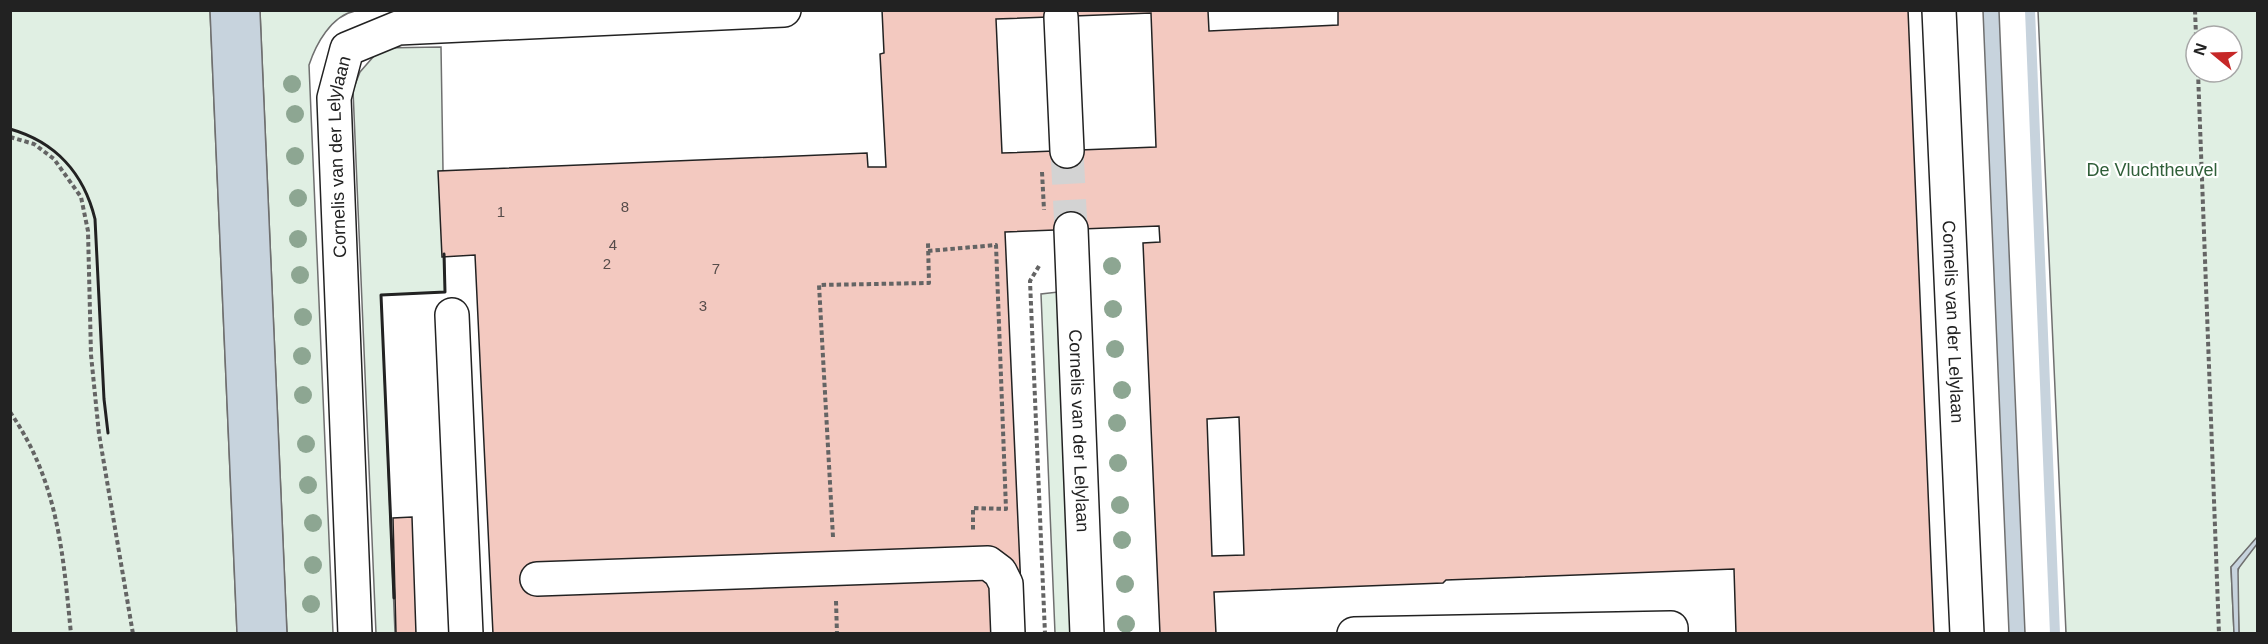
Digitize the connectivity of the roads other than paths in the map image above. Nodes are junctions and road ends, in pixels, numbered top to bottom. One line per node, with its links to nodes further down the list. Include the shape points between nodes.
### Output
1 (784, 10): 8 (street, Cornelis van der Lelylaan, via 398,28 346,50 334,98)
2 (1939, 10): 14 (street, Cornelis van der Lelylaan)
3 (1061, 17): 4 (street)
4 (1054, 156)
5 (1057, 225): 11 (street, Cornelis van der Lelylaan)
6 (452, 315): 9 (street)
7 (537, 579): 10 (street, via 988,563 1000,572 1006,585)
8 (355, 633)
9 (466, 633)
10 (1008, 633)
11 (1087, 633)
12 (1354, 633): 13 (street, via 1671,627)
13 (1671, 633)
14 (1967, 633)

